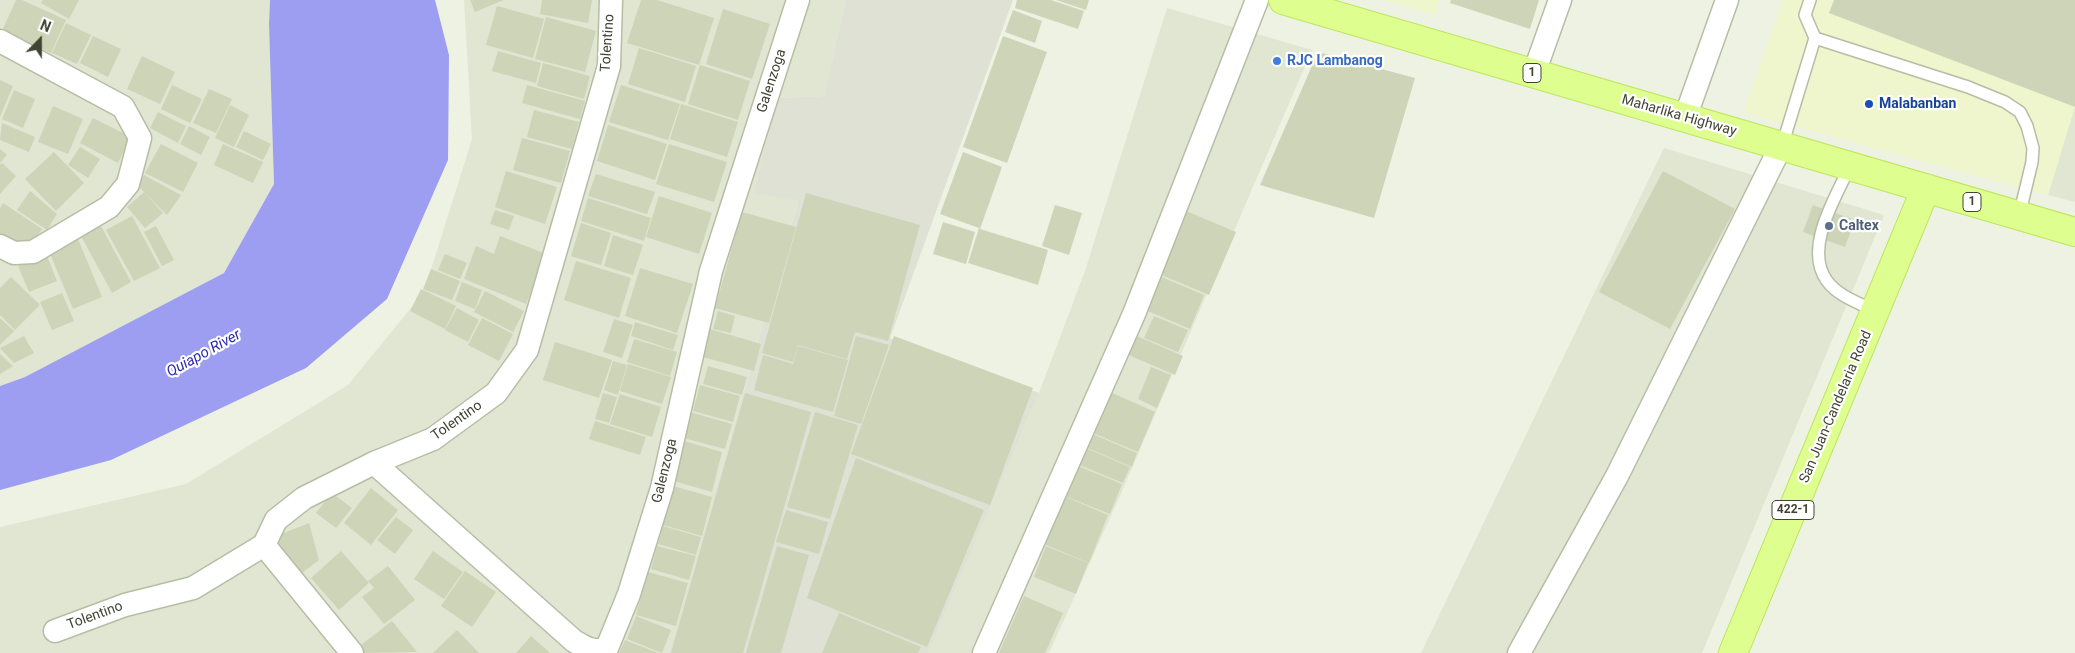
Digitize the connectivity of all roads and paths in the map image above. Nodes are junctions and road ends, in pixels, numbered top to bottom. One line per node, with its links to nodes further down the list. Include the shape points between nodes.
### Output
1 (611, 0): 19 (street, Tolentino, via 609,66 527,350 496,393 441,434)
2 (798, 0): 19 (street, Galenzoga, via 711,271 662,488 629,594 607,648 590,650 574,641)
3 (1257, 0): 23 (street, via 1134,314)
4 (1282, 0): 10 (main road, Maharlika Highway / 1)
5 (1560, 0): 10 (street)
6 (1727, 0): 11 (street)
7 (1810, 0): 8 (lane, via 1805,15)
8 (1814, 38): 12 (lane); 15 (lane, via 1968,87 2005,102 2020,112 2033,148)
9 (0, 41): 17 (street, via 123,107 140,138 128,184 108,207 33,252 14,253)
10 (1534, 73): 11 (main road, Maharlika Highway / 1)
11 (1685, 118): 12 (main road, Maharlika Highway / 1)
12 (1782, 146): 13 (main road, Maharlika Highway / 1); 24 (street, via 1617,476)
13 (1850, 166): 14 (main road, Maharlika Highway / 1); 18 (lane, via 1825,222 1818,259 1826,280 1840,293)
14 (1926, 188): 15 (main road, Maharlika Highway / 1); 18 (main road, San Juan-Candelaria Road / 422-1)
15 (2019, 216): 16 (main road, Maharlika Highway / 1)
16 (2075, 232)
17 (0, 246)
18 (1875, 311): 25 (main road, San Juan-Candelaria Road / 422-1)
19 (374, 463): 20 (street, Tolentino, via 304,498 276,520)
20 (264, 545): 21 (street, Tolentino, via 193,588 125,605); 22 (street)
21 (54, 631)
22 (352, 653)
23 (984, 653)
24 (1519, 653)
25 (1733, 653)

